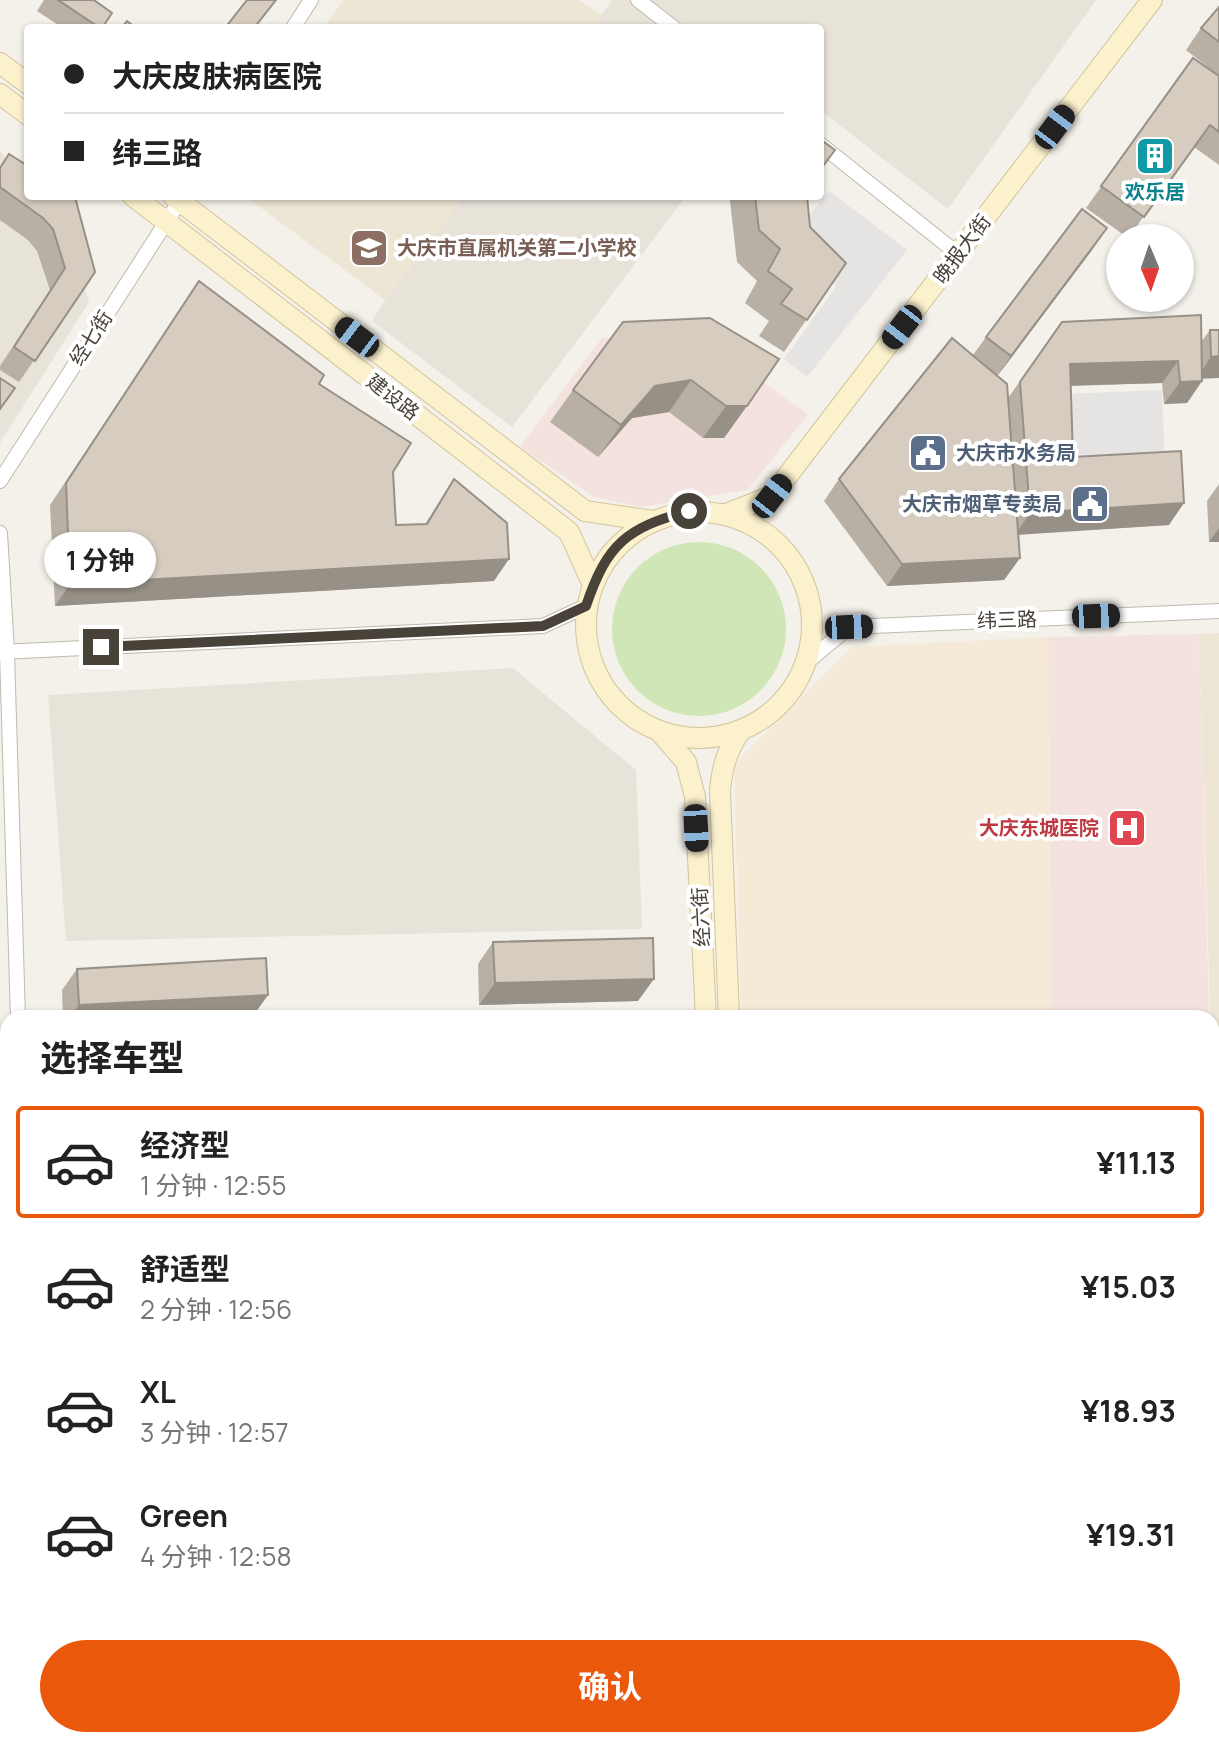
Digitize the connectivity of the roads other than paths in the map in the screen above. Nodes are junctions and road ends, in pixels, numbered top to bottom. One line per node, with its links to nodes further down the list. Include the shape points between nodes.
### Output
1 (311, 0): 4 (street)
2 (638, 0): 5 (street)
3 (1152, 0): 15 (main road, 晚报大街)
4 (296, 24)
5 (669, 24)
6 (0, 63): 7 (main road)
7 (24, 81)
8 (0, 94): 9 (main road)
9 (24, 112)
10 (824, 147): 15 (street)
11 (138, 200): 14 (main road, 建设路)
12 (178, 200): 14 (street, 经七街)
13 (182, 200): 18 (main road, 建设路, via 585,511)
14 (166, 221): 16 (street, 经七街); 20 (main road, 建设路, via 569,532)
15 (958, 254): 17 (main road, 晚报大街, via 772,496)
16 (0, 481)
17 (726, 514): 18 (main road, via 689,511); 24 (main road, via 760,529 795,565 807,587 813,625)
18 (653, 521): 20 (main road, via 621,541)
19 (0, 533): 23 (street)
20 (593, 585): 21 (main road)
21 (586, 606): 23 (street, via 543,626); 26 (main road, via 585,643 597,678 620,708)
22 (1219, 611): 24 (street, 纬三路, via 849,627)
23 (3, 652): 27 (street)
24 (807, 662): 25 (main road, via 789,696 761,721)
25 (741, 730): 26 (main road, via 689,739); 29 (main road, 经六街, via 726,755 721,781)
26 (660, 732): 28 (main road, 经六街, via 686,762 695,797)
27 (18, 1010)
28 (706, 1010)
29 (729, 1010)

